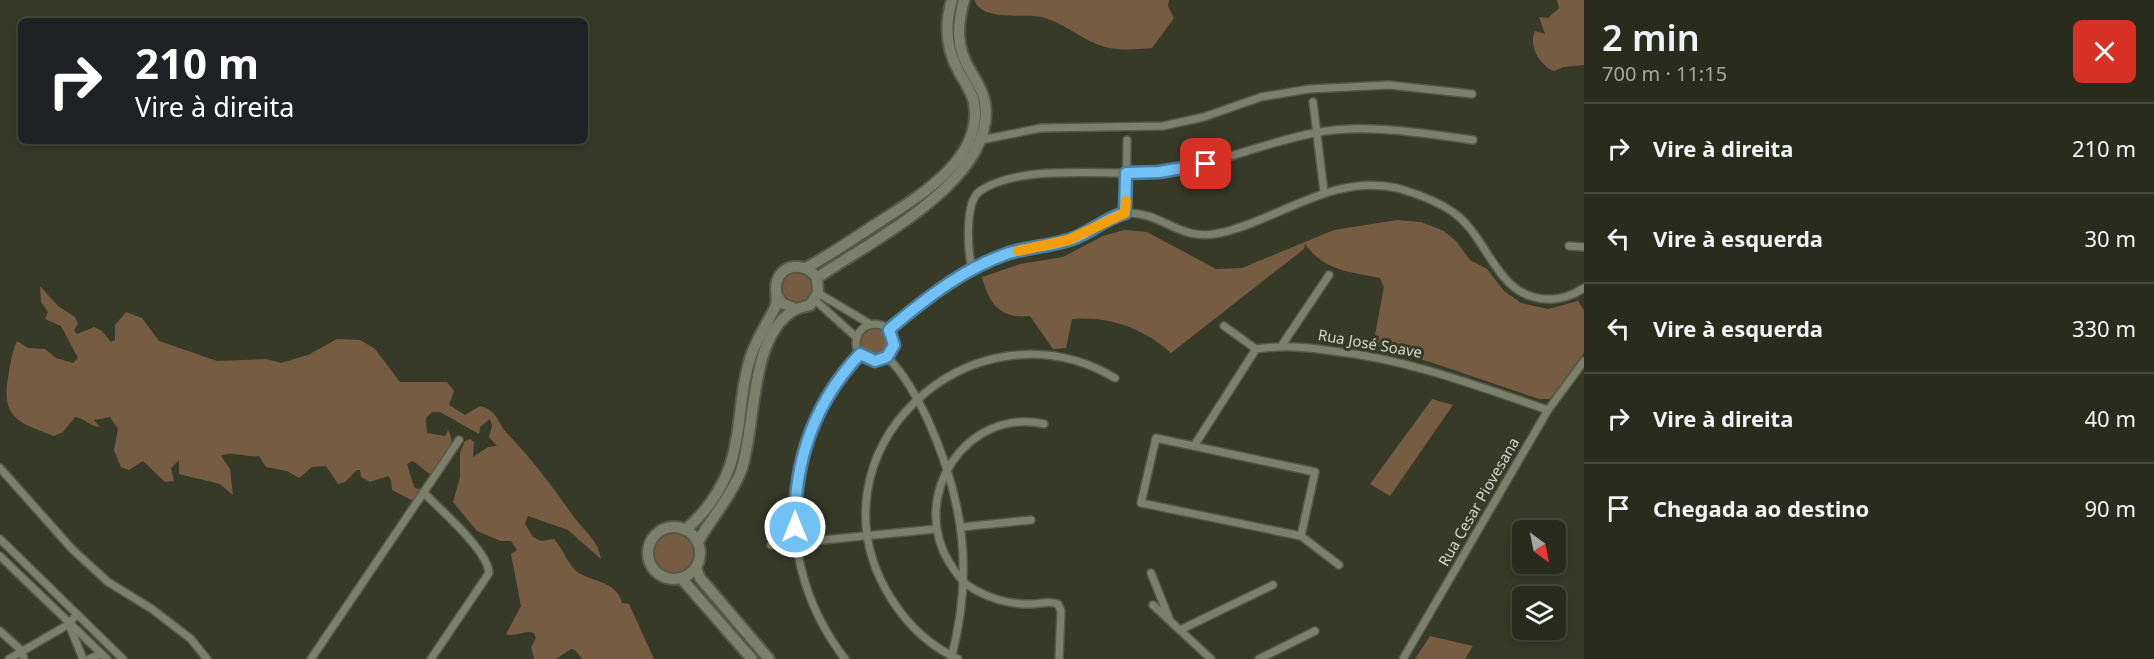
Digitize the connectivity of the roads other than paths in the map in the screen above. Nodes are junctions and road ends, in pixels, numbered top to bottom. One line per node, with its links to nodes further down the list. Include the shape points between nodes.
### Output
1 (952, 0): 14 (main road, via 946,37 953,61 971,93 974,113 963,149 946,174 920,196)
2 (964, 0): 6 (main road, via 958,22 960,47 985,102)
3 (1472, 94): 6 (street, via 1389,85 1309,88 1261,97 1204,117 1163,126 1041,128)
4 (1313, 102): 5 (street)
5 (1316, 132): 8 (street, via 1370,130); 9 (street, via 1206,164); 10 (street)
6 (981, 140): 17 (main road, via 968,163 938,197)
7 (1127, 140): 9 (street)
8 (1473, 140)
9 (1126, 173): 11 (street); 15 (street, via 1064,172 1021,178 979,192 971,203)
10 (1324, 192): 11 (street, via 1238,229 1202,236 1147,216); 18 (street, via 1363,185 1426,197 1457,216 1481,241 1514,290 1536,299 1557,300)
11 (1125, 213): 15 (street, via 1080,236 1008,254)
12 (1569, 246): 13 (street)
13 (1584, 247)
14 (807, 268): 17 (main road); 19 (main road, via 785,270 777,282)
15 (972, 269): 24 (street, via 923,301)
16 (1329, 275): 26 (street)
17 (817, 278): 20 (main road)
18 (1584, 288)
19 (778, 297): 21 (main road); 43 (main road, via 748,366 739,433 729,468 714,498)
20 (817, 297): 21 (main road, via 803,309); 22 (street); 25 (street)
21 (796, 309): 47 (main road, via 783,316 771,338 759,369 750,435 740,472)
22 (870, 324): 24 (street); 25 (street)
23 (1224, 326): 27 (street)
24 (889, 330): 29 (street, via 894,341)
25 (857, 338): 28 (street)
26 (1282, 345): 27 (street, Rua José Soave); 33 (street, Rua José Soave, via 1370,355 1427,368)
27 (1256, 349): 36 (street)
28 (860, 354): 29 (street, via 875,361); 48 (street, via 830,391 807,436 794,499)
29 (887, 357): 32 (street)
30 (1584, 361): 33 (street, Rua Cesar Piovesana)
31 (1115, 378): 32 (street, via 1056,355 1013,354 982,360 952,372)
32 (917, 398): 38 (street); 44 (street, via 889,432 878,455 867,494)
33 (1548, 410): 80 (street, Rua Cesar Piovesana)
34 (1044, 424): 38 (street, via 1020,422 990,430 965,448)
35 (459, 440): 39 (street)
36 (1194, 446): 45 (street, via 1315,472); 45 (street, via 1156,438 1142,504)
37 (0, 468): 71 (street, via 72,549 108,582 191,639)
38 (947, 468): 41 (street); 42 (street, via 937,494)
39 (425, 494): 72 (street); 73 (street, via 484,558 489,573)
40 (1031, 520): 41 (street)
41 (962, 527): 55 (street)
42 (936, 529): 44 (street); 55 (street, via 947,558)
43 (685, 530): 47 (main road); 54 (main road, via 659,532 648,556 663,577)
44 (867, 536): 48 (street); 66 (street, via 878,574 897,608 923,637)
45 (1301, 536): 51 (street)
46 (0, 539): 58 (street)
47 (698, 542): 52 (main road)
48 (796, 542): 49 (street); 76 (street, via 812,602)
49 (771, 545)
50 (0, 556): 60 (street)
51 (1339, 565)
52 (696, 568): 54 (main road); 75 (main road, via 700,578)
53 (1151, 573): 59 (street)
54 (681, 578): 74 (main road)
55 (965, 583): 66 (street); 77 (street, via 996,599 1058,604)
56 (1273, 585): 61 (street)
57 (1153, 605): 59 (street)
58 (76, 615): 60 (street); 70 (street)
59 (1170, 621): 61 (street)
60 (69, 624): 64 (street); 65 (street); 68 (street)
61 (1180, 630): 78 (street)
62 (0, 631): 64 (street)
63 (1315, 631): 79 (street)
64 (23, 655): 67 (street)
65 (104, 656): 69 (street)
66 (954, 658)
67 (9, 659)
68 (82, 659)
69 (89, 659)
70 (123, 659)
71 (207, 659)
72 (311, 659)
73 (431, 659)
74 (752, 659)
75 (768, 659)
76 (845, 659)
77 (1059, 659)
78 (1211, 659)
79 (1259, 659)
80 (1403, 659)

